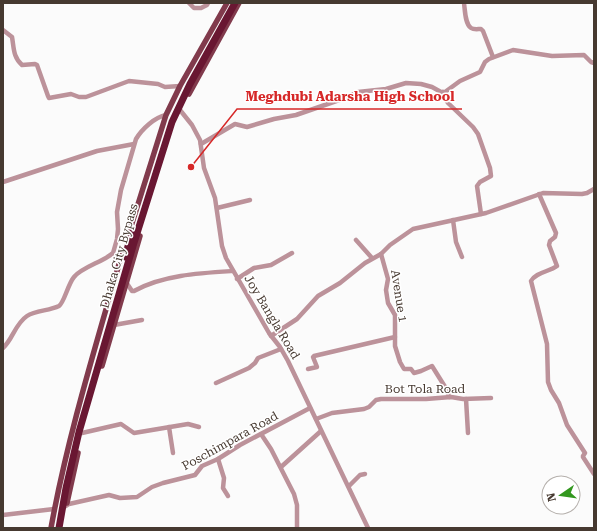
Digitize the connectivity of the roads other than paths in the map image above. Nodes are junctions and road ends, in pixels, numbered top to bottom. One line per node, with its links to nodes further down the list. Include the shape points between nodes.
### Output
1 (189, 3): 2 (street, via 194,8 201,8)
2 (208, 3)
3 (227, 3): 11 (main road)
4 (231, 3): 62 (highway, Dhaka City Bypass, via 175,104 163,136 128,246 75,432)
5 (235, 3): 63 (highway, Dhaka City Bypass, via 172,122 79,432)
6 (239, 3): 13 (main road)
7 (464, 3): 9 (street, via 470,27 483,31)
8 (3, 30): 11 (street, via 12,37 14,54 20,64 36,65 49,98 71,94 86,97 129,81 165,87)
9 (493, 57): 10 (street, via 517,50 552,56 584,55); 12 (street, via 485,62 480,72)
10 (594, 63)
11 (180, 86): 14 (main road)
12 (443, 92): 16 (street, via 427,86 406,83 386,89 363,91 296,115 247,127 235,124); 22 (street, via 448,103 478,134 490,168 491,176 477,186)
13 (180, 110): 16 (street, Joy Bangla Road, via 197,133); 31 (main road)
14 (166, 115): 15 (street, via 158,117 140,133); 59 (main road, via 84,387)
15 (134, 144): 17 (street, via 97,151); 36 (street, via 123,179 117,212 117,239 113,253 74,276 60,305 27,316)
16 (201, 144): 21 (street, Joy Bangla Road, via 204,168)
17 (3, 182)
18 (594, 189): 19 (street, via 582,194)
19 (540, 194): 22 (street); 55 (street, via 556,233 549,245 557,266 531,281 547,344 548,382 567,425 585,452 583,457)
20 (250, 200): 21 (street)
21 (217, 208): 29 (street, Joy Bangla Road, via 223,250)
22 (481, 214): 23 (street)
23 (453, 220): 26 (street, via 413,229 390,244); 27 (street, via 456,241)
24 (356, 240): 28 (street)
25 (292, 253): 30 (street, via 271,265 254,268)
26 (381, 254): 28 (street); 35 (street, Avenue 1, via 388,279 388,303 395,315)
27 (462, 257)
28 (372, 258): 34 (street, via 340,283 318,296 297,319)
29 (232, 271): 30 (street, Joy Bangla Road); 31 (street, via 195,273 160,280 134,291)
30 (237, 279): 34 (street, Joy Bangla Road)
31 (126, 282): 33 (main road)
32 (142, 320): 33 (street)
33 (114, 326): 48 (main road)
34 (271, 336): 37 (street, Joy Bangla Road)
35 (395, 337): 38 (street, via 314,356 317,367); 40 (street, Avenue 1, via 397,354 403,368 411,369 415,373 432,366)
36 (3, 348)
37 (281, 349): 39 (street, via 258,358 249,368); 43 (street, Joy Bangla Road)
38 (308, 369)
39 (216, 383)
40 (449, 397): 42 (street, Bot Tola Road); 44 (street, Bot Tola Road, via 378,399 364,409 332,413)
41 (491, 398): 42 (street, Bot Tola Road)
42 (466, 399): 49 (street)
43 (310, 408): 44 (street, Joy Bangla Road); 50 (street, Poschimpara Road)
44 (316, 419): 47 (street, Joy Bangla Road)
45 (169, 427): 46 (street, via 188,424); 48 (street, via 134,433 121,424); 51 (street)
46 (199, 427)
47 (321, 431): 53 (street); 56 (street, Joy Bangla Road)
48 (82, 433): 58 (main road)
49 (468, 433)
50 (261, 434): 52 (street, Poschimpara Road); 53 (street)
51 (173, 452)
52 (218, 459): 57 (street, via 224,478 223,488); 58 (street, Poschimpara Road, via 202,466 195,475 163,483 137,496 120,498 109,495)
53 (281, 467): 64 (street, via 297,505)
54 (365, 474): 56 (street, via 360,475)
55 (594, 474)
56 (349, 486): 65 (street, Joy Bangla Road)
57 (228, 496)
58 (66, 506): 63 (main road)
59 (54, 509): 60 (street); 61 (main road)
60 (3, 515)
61 (51, 528)
62 (54, 528)
63 (60, 528)
64 (297, 528)
65 (368, 528)

